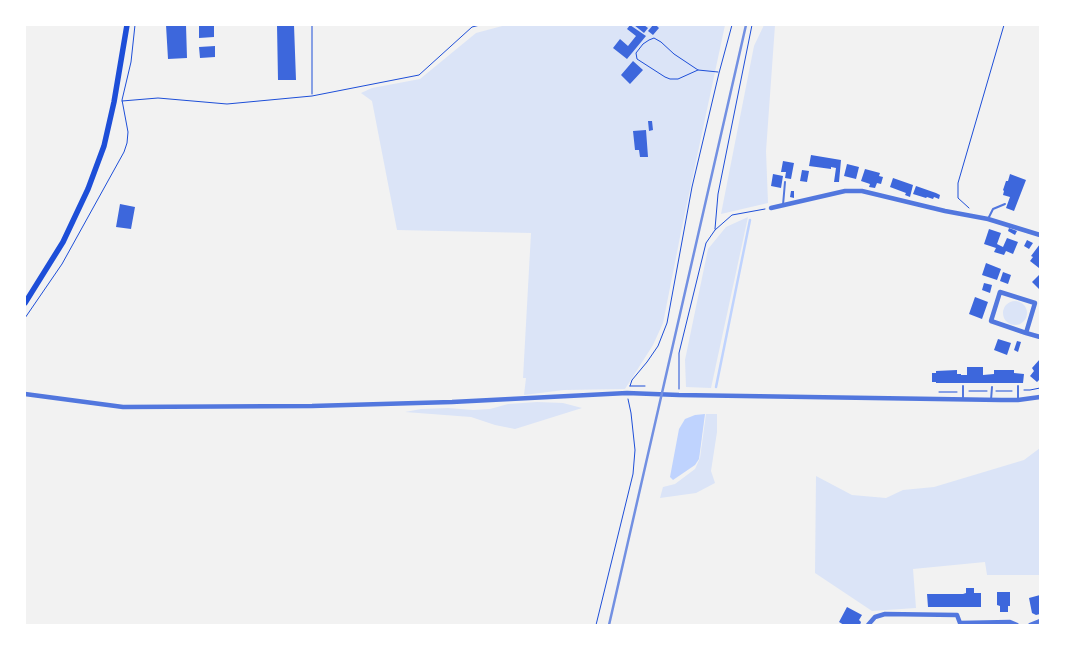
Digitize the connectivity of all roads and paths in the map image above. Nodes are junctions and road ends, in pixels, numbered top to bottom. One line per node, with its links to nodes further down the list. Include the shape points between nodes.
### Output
1 (127, 25): 20 (main road, via 104,146 63,242)
2 (135, 25): 11 (path)
3 (312, 25): 10 (path)
4 (480, 25): 10 (path, via 472,27 419,75)
5 (732, 25): 9 (path)
6 (752, 25): 18 (path, via 718,194)
7 (1004, 25): 16 (path, via 958,183 958,198)
8 (698, 70): 8 (path, via 654,38 636,53 638,59 665,78 678,79); 9 (path)
9 (719, 72): 31 (path, via 692,187 667,323 658,346 632,380)
10 (312, 96): 11 (path, via 227,104 158,98)
11 (122, 100): 21 (path, via 128,132 124,152 62,264)
12 (785, 182): 14 (lane)
13 (1005, 204): 17 (lane, via 993,209)
14 (783, 205): 15 (street); 17 (street, via 845,191 862,191)
15 (771, 208): 18 (path, via 732,215)
16 (971, 210)
17 (988, 219): 19 (street)
18 (715, 230): 33 (path, via 706,243 679,353)
19 (1040, 235)
20 (25, 303)
21 (25, 318)
22 (1026, 333): 22 (street, via 991,321 1000,292 1035,303); 23 (street)
23 (1040, 337)
24 (963, 386): 28 (lane)
25 (1018, 386): 30 (lane)
26 (992, 387): 29 (lane)
27 (1040, 388): 30 (path)
28 (963, 391): 29 (path); 35 (path, via 934,392); 36 (lane)
29 (992, 391): 30 (path); 37 (lane)
30 (1018, 391): 38 (lane)
31 (627, 393): 32 (street, via 312,406 123,407); 33 (street); 40 (path, via 635,450 633,474)
32 (25, 394)
33 (679, 395): 35 (street)
34 (1040, 397): 38 (street)
35 (933, 398): 36 (street)
36 (962, 399): 37 (street)
37 (991, 400): 38 (street)
38 (1018, 400)
39 (1040, 621): 43 (street)
40 (596, 625)
41 (868, 625): 42 (street, via 885,614 957,616 960,623 1010,622)
42 (1017, 625)
43 (1030, 625)

